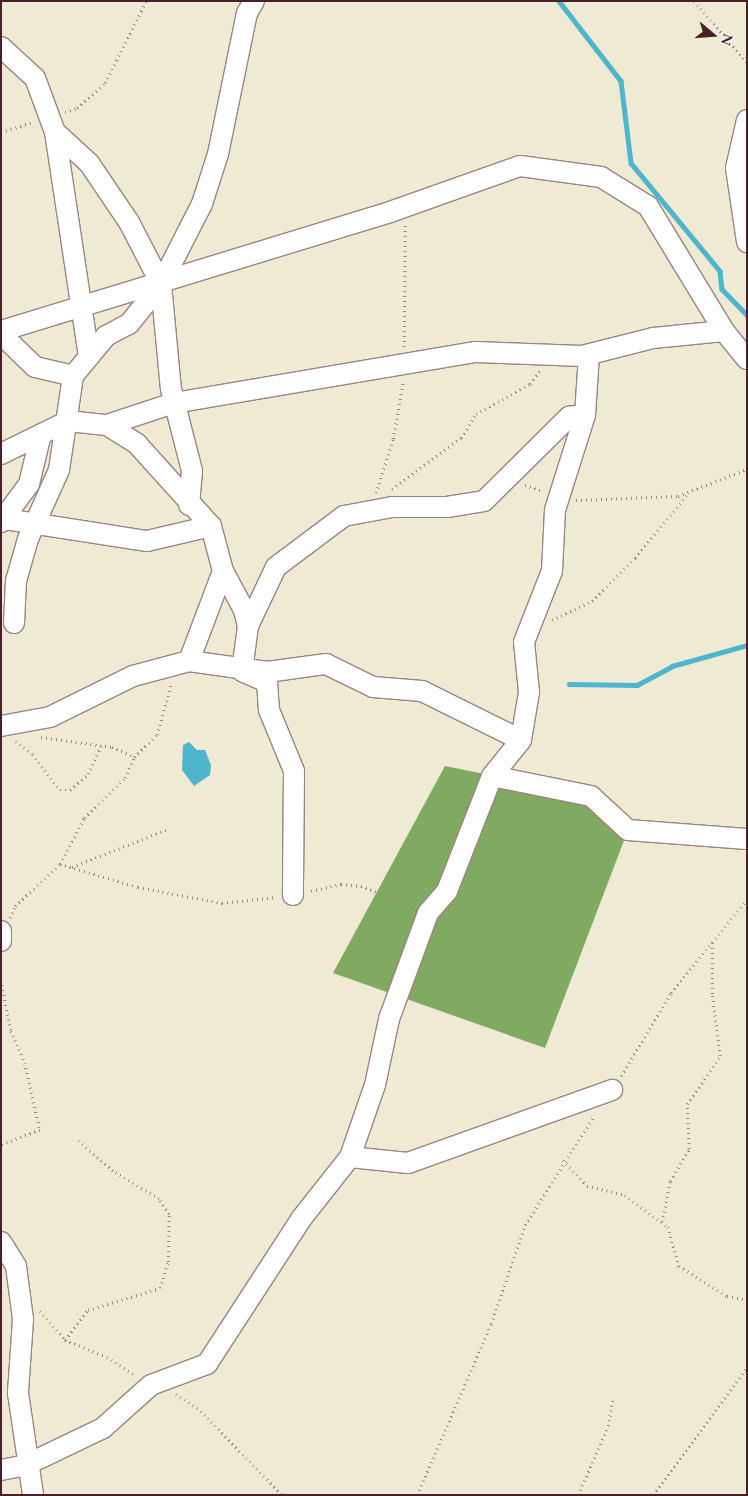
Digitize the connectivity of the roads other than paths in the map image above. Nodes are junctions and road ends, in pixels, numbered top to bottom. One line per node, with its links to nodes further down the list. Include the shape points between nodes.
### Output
1 (254, 1): 6 (street, via 247,13 218,154 202,204)
2 (1, 47): 4 (street, via 35,78)
3 (747, 120): 5 (street, via 736,168)
4 (52, 125): 6 (street, via 90,163 129,222); 7 (street)
5 (747, 242)
6 (161, 284): 7 (street); 8 (street, via 520,166 601,177 648,206); 11 (street, via 129,324 106,336); 14 (street)
7 (82, 305): 9 (street); 11 (street)
8 (724, 331): 10 (street, via 653,338); 12 (street)
9 (1, 333): 13 (street, via 35,367)
10 (589, 355): 14 (street, via 476,352); 15 (street)
11 (90, 356): 13 (street)
12 (747, 359)
13 (73, 376): 16 (street)
14 (174, 403): 17 (street); 20 (street, via 192,471)
15 (585, 415): 26 (street, via 569,417 504,485 484,501 447,507 392,507 344,516 276,567); 30 (street, via 554,510 552,571 524,642 529,692)
16 (68, 421): 17 (street); 18 (street); 22 (street, via 59,470)
17 (107, 425): 20 (street, via 137,444)
18 (41, 434): 19 (street); 21 (street, via 29,484)
19 (1, 454)
20 (189, 505): 23 (street)
21 (3, 520): 22 (street)
22 (37, 521): 23 (street, via 81,533 147,541); 25 (street, via 16,581)
23 (210, 526): 24 (street)
24 (223, 571): 26 (street); 27 (street)
25 (14, 623)
26 (248, 626): 28 (street)
27 (189, 661): 28 (street); 29 (street, via 133,676 50,717)
28 (242, 671): 30 (street, via 267,672 326,664 374,687 422,691); 33 (street, via 267,682 269,710 294,771)
29 (4, 730)
30 (521, 740): 31 (street)
31 (492, 776): 32 (street, via 591,796 628,830); 37 (street, via 447,891 428,913 389,1019 375,1085)
32 (747, 839)
33 (293, 895)
34 (1, 931): 35 (street)
35 (1, 939)
36 (612, 1090): 37 (street, via 408,1163)
37 (350, 1157): 39 (street, via 301,1219 208,1364 150,1385 103,1428)
38 (1, 1242): 39 (street, via 16,1266 23,1319 18,1393)
39 (26, 1465): 40 (street); 41 (street)
40 (1, 1470)
41 (33, 1495)

